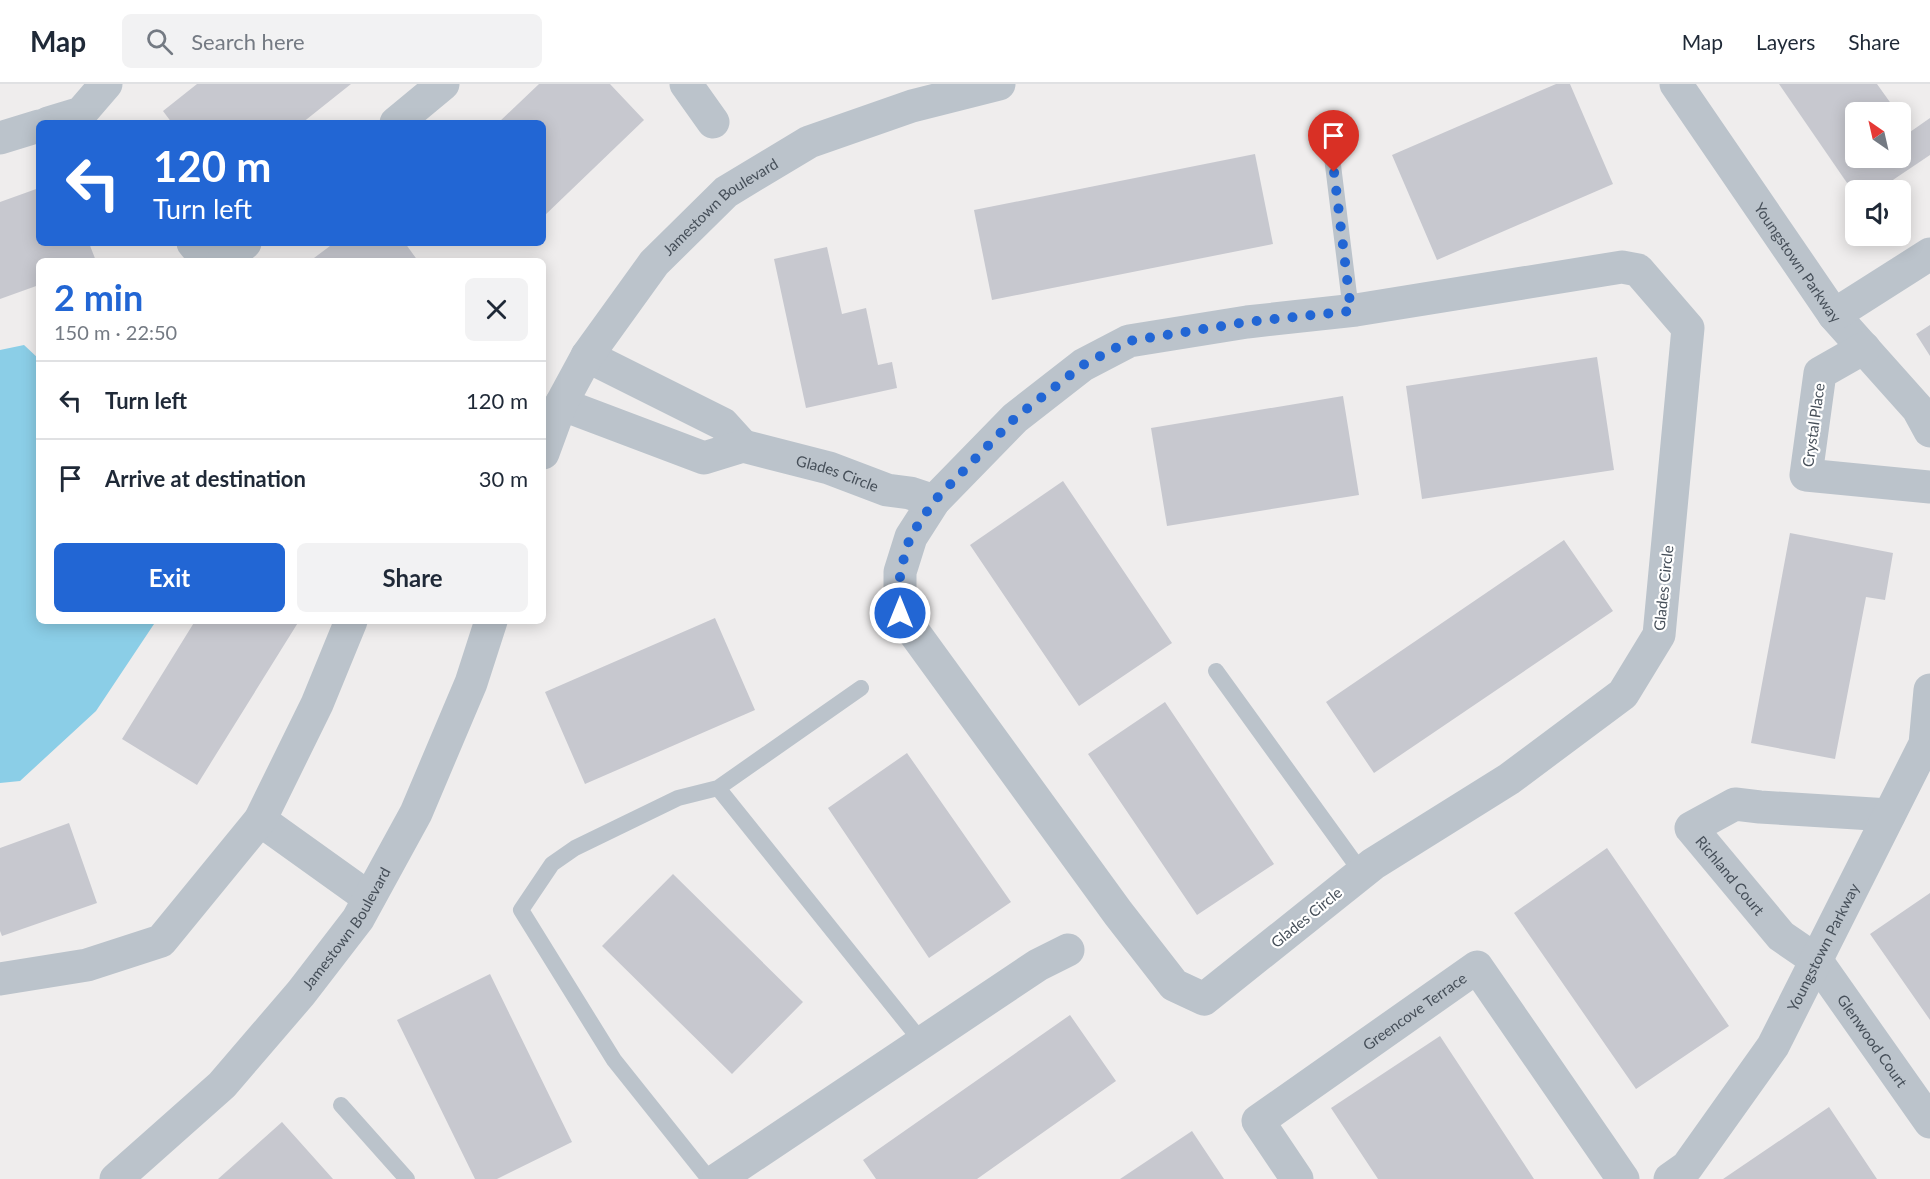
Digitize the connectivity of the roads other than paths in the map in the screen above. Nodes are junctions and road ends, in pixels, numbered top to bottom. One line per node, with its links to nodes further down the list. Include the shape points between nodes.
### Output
1 (106, 84): 6 (street)
2 (443, 84): 8 (street)
3 (686, 84): 9 (street)
4 (996, 84): 21 (street, Jamestown Boulevard, via 912,106 809,142 726,192 654,263)
5 (1676, 84): 19 (street, Youngstown Parkway)
6 (86, 118): 7 (street)
7 (71, 120)
8 (400, 120)
9 (713, 122)
10 (36, 127): 11 (street)
11 (0, 138)
12 (1331, 149): 18 (lane)
13 (196, 246): 16 (street)
14 (241, 246): 17 (street)
15 (1930, 254): 19 (street)
16 (206, 258)
17 (227, 258)
18 (1351, 311): 27 (street, Glades Circle, via 1247,322 1129,341 1083,365 1015,418); 37 (street, Glades Circle, via 1622,267 1638,270 1688,328 1659,635 1623,694 1509,778)
19 (1834, 315): 20 (street, Youngstown Parkway)
20 (1864, 348): 23 (street, Youngstown Parkway, via 1918,409); 26 (street, Crystal Place, via 1820,373 1806,476)
21 (587, 356): 22 (street, Jamestown Boulevard); 25 (street, via 723,424)
22 (561, 404): 24 (street, Jamestown Boulevard); 25 (street, via 704,458)
23 (1930, 431)
24 (546, 445)
25 (743, 446): 27 (street, Glades Circle)
26 (1930, 487)
27 (934, 501): 37 (street, Glades Circle, via 910,537 900,572 900,613 1173,985 1204,999)
28 (350, 624): 36 (street, via 317,704)
29 (490, 624): 38 (street, Jamestown Boulevard, via 471,683 416,813)
30 (1216, 670): 37 (lane)
31 (861, 688): 34 (lane)
32 (1930, 690): 33 (street, Youngstown Parkway)
33 (1928, 744): 35 (street, Youngstown Parkway)
34 (718, 788): 42 (lane); 47 (lane, via 678,798 575,848 552,864 521,910 614,1060)
35 (1889, 815): 40 (street, Youngstown Parkway); 40 (street, Richland Court, via 1735,804 1691,828 1781,936)
36 (260, 820): 38 (street); 41 (street, via 161,941 87,965)
37 (1362, 873)
38 (369, 898): 45 (street, Jamestown Boulevard, via 358,919 301,993 222,1085)
39 (1068, 950): 42 (street, via 1038,965)
40 (1816, 960): 44 (street, Glenwood Court); 51 (street, Youngstown Parkway, via 1773,1046 1687,1167)
41 (0, 979)
42 (922, 1042): 48 (street)
43 (341, 1105): 46 (lane)
44 (1930, 1122)
45 (116, 1179)
46 (407, 1179)
47 (709, 1179)
48 (718, 1179)
49 (1297, 1179): 50 (street, Greencove Terrace, via 1258,1121 1477,967)
50 (1623, 1179)
51 (1670, 1179)

